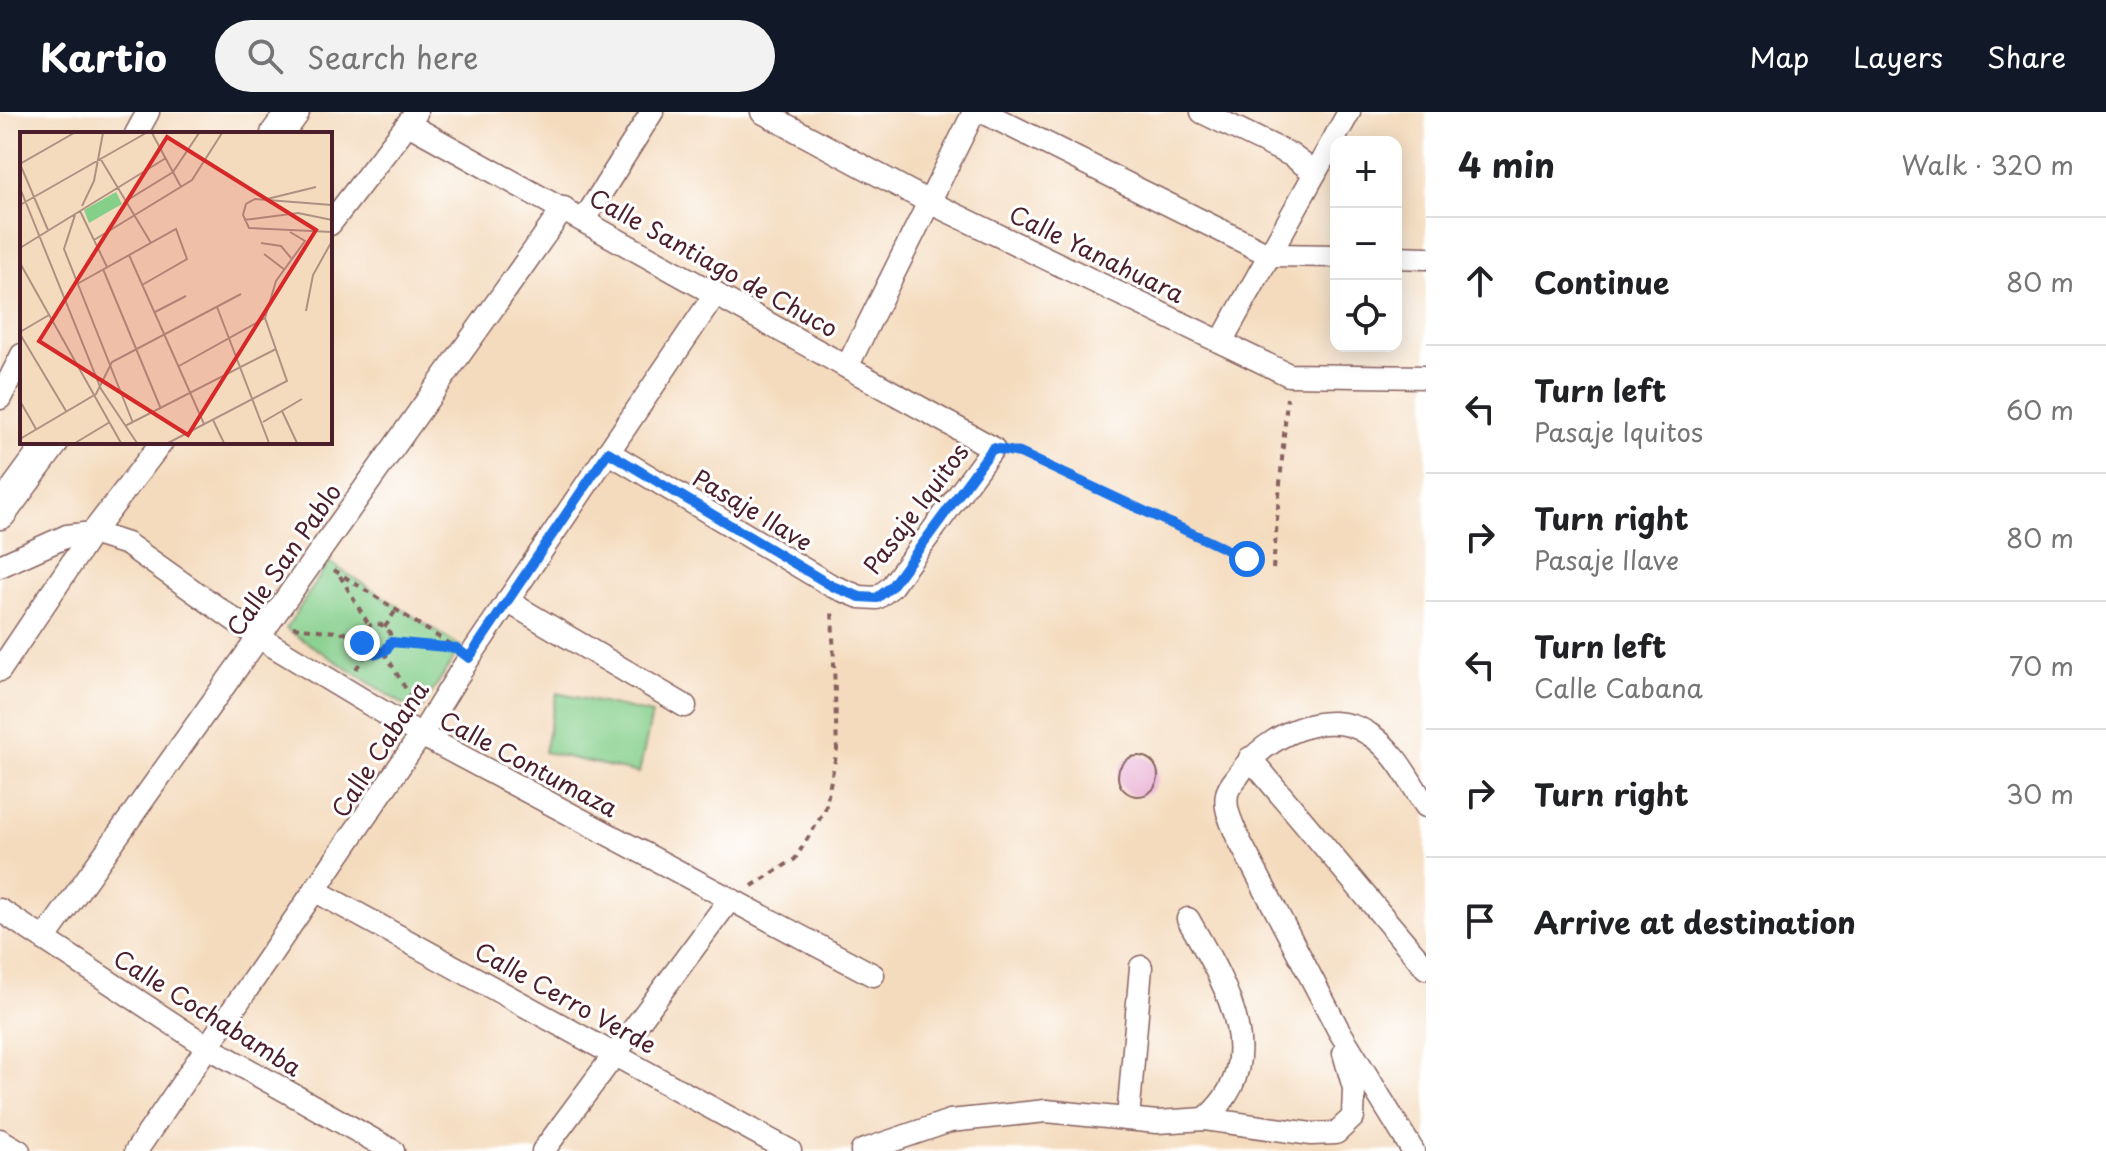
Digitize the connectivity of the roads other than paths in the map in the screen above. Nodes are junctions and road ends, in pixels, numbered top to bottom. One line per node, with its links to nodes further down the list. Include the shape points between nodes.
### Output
1 (148, 112): 10 (street)
2 (293, 112): 11 (street)
3 (652, 112): 15 (street)
4 (762, 112): 13 (street, Calle Yanahuara)
5 (974, 112): 13 (street)
6 (983, 112): 17 (street)
7 (1202, 112): 12 (street, via 1291,155)
8 (1349, 112): 12 (street)
9 (412, 118): 14 (street, Calle Santiago de Chuco); 16 (street)
10 (137, 132)
11 (278, 132)
12 (1315, 173): 17 (street)
13 (929, 202): 22 (street, Calle Yanahuara); 24 (street)
14 (564, 208): 15 (street, Calle Santiago de Chuco); 36 (street, Calle San Pablo, via 282,621)
15 (584, 220): 21 (street, Calle Santiago de Chuco)
16 (332, 221)
17 (1270, 255): 18 (street); 22 (street)
18 (1330, 256)
19 (1402, 257): 20 (street)
20 (1426, 258)
21 (716, 293): 24 (street, Calle Santiago de Chuco); 30 (street, Calle Cabana)
22 (1221, 342): 25 (street, Calle Yanahuara, via 1289,375)
23 (20, 359): 26 (street)
24 (847, 367): 29 (street, Calle Santiago de Chuco)
25 (1426, 377)
26 (0, 398)
27 (51, 444): 31 (street)
28 (160, 444): 32 (street)
29 (993, 448): 34 (street, Pasaje Iquitos, via 891,587)
30 (608, 452): 34 (street, Pasaje Ilave, via 832,586); 35 (street, Calle Cabana)
31 (0, 513)
32 (92, 533): 33 (street, via 67,536); 36 (street, Calle Contumaza, via 127,544); 37 (street)
33 (0, 566)
34 (877, 598)
35 (507, 601): 38 (street); 39 (street, Calle Cabana)
36 (260, 638): 39 (street, Calle Contumaza); 46 (street, Calle San Pablo)
37 (0, 670)
38 (685, 706)
39 (421, 735): 42 (street, Calle Cabana); 43 (street, Calle Contumaza)
40 (1250, 758): 41 (street, via 1307,726 1337,723 1368,732 1390,751); 48 (street); 50 (street, via 1227,793 1227,812)
41 (1426, 806)
42 (316, 891): 51 (street, Calle Cabana); 52 (street, Calle Cerro Verde)
43 (730, 899): 49 (street, Calle Contumaza); 52 (street)
44 (0, 910): 46 (street, Calle Cochabamba)
45 (1188, 919): 54 (street, via 1225,984 1237,1025 1240,1063 1226,1101)
46 (44, 939): 51 (street, Calle Cochabamba)
47 (1141, 967): 53 (street)
48 (1426, 968)
49 (873, 975)
50 (1338, 1029): 54 (street, via 1354,1088 1353,1117 1347,1127 1311,1134); 62 (street)
51 (208, 1047): 57 (street, Calle Cabana); 58 (street, Calle Cochabamba)
52 (615, 1054): 59 (street); 60 (street, Calle Cerro Verde)
53 (1128, 1119): 54 (street); 61 (street, via 1046,1111 950,1121)
54 (1205, 1119)
55 (0, 1140): 56 (street)
56 (19, 1151)
57 (136, 1151)
58 (393, 1151)
59 (543, 1151)
60 (790, 1151)
61 (862, 1151)
62 (1413, 1151)

